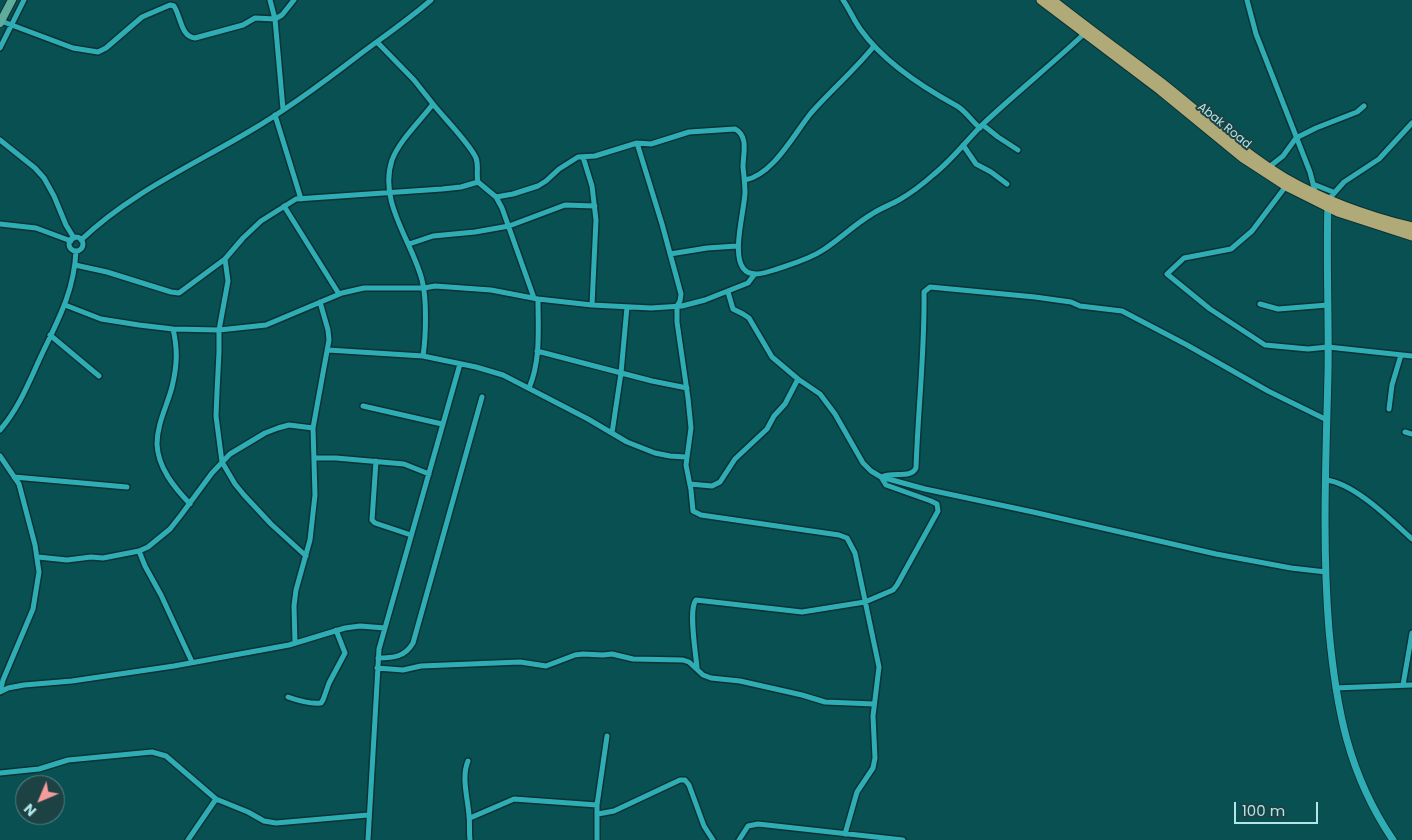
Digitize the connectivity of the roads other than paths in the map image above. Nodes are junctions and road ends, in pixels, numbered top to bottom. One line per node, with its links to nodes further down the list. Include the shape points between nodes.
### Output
1 (12, 0): 11 (main road)
2 (24, 0): 12 (street)
3 (270, 0): 10 (street)
4 (294, 0): 10 (street)
5 (431, 0): 14 (street)
6 (843, 0): 15 (street)
7 (1042, 0): 13 (highway, Abak Road)
8 (1052, 0): 29 (highway, Abak Road)
9 (1247, 0): 23 (street, via 1256,34)
10 (275, 19): 12 (street, via 255,18 243,25 190,38 174,6 170,5 142,17 98,52 73,48); 19 (street)
11 (1, 22): 12 (street)
12 (12, 25): 16 (street)
13 (1085, 33): 22 (street); 34 (highway, Abak Road, via 1243,158)
14 (377, 42): 17 (street); 19 (street)
15 (874, 46): 22 (street); 30 (street, via 812,113 781,155 756,176)
16 (0, 48)
17 (433, 104): 31 (street, via 473,154 478,166); 35 (street, via 397,150 390,168)
18 (1364, 106): 23 (street, via 1358,112)
19 (283, 109): 20 (street)
20 (275, 115): 38 (street); 47 (street, via 146,191)
21 (1412, 123): 39 (street, via 1378,159 1344,182)
22 (981, 126): 26 (street); 27 (street)
23 (1296, 138): 29 (street, via 1283,156); 33 (street)
24 (0, 140): 46 (street, via 44,178)
25 (637, 143): 28 (street, via 595,156); 30 (street, via 651,144 689,132 735,129 743,136); 51 (street)
26 (963, 145): 32 (street, via 976,164); 54 (street, via 931,177 871,214 822,250 804,260)
27 (1018, 150)
28 (584, 156): 37 (street, via 571,160 538,186); 41 (street)
29 (1269, 167): 36 (highway, Abak Road)
30 (744, 180): 49 (street)
31 (478, 182): 35 (street, via 461,187); 37 (street)
32 (1007, 184)
33 (1313, 184): 36 (street); 39 (street)
34 (1286, 186): 39 (highway, Abak Road); 69 (street, via 1252,231 1231,249 1184,258 1167,274 1210,309 1265,345 1308,349)
35 (390, 192): 38 (street); 48 (street, via 394,214)
36 (1316, 195): 39 (highway, Abak Road)
37 (496, 197): 43 (street)
38 (301, 199): 40 (street)
39 (1330, 200): 44 (highway, Abak Road, via 1376,218); 45 (highway, Abak Road, via 1374,225); 63 (street)
40 (284, 206): 52 (street, via 261,221); 57 (street)
41 (595, 206): 43 (street, via 565,205); 62 (street)
42 (0, 224): 46 (street, via 36,228)
43 (509, 226): 48 (street, via 433,236); 58 (street)
44 (1412, 227)
45 (1412, 236)
46 (72, 240): 47 (street); 50 (street, via 70,247)
47 (82, 240): 50 (street, via 83,246)
48 (410, 244): 55 (street)
49 (738, 246): 51 (street); 54 (street, via 743,268)
50 (76, 251): 53 (street)
51 (670, 254): 64 (street, via 681,294)
52 (225, 259): 53 (street, via 178,292); 67 (street, via 228,281)
53 (75, 265): 61 (street)
54 (754, 274): 56 (street, via 748,283)
55 (424, 288): 57 (street, via 364,288); 58 (street, via 483,289); 73 (street, via 426,333)
56 (728, 292): 64 (street); 78 (street, via 733,309 749,318 772,357)
57 (339, 294): 59 (street)
58 (536, 299): 62 (street); 71 (street)
59 (320, 302): 67 (street, via 266,325); 70 (street, via 328,330)
60 (1260, 304): 63 (street, via 1278,309)
61 (66, 305): 66 (street, via 101,319); 68 (street)
62 (592, 305): 65 (street)
63 (1328, 305): 69 (street)
64 (677, 306): 65 (street); 80 (street)
65 (627, 307): 76 (street)
66 (174, 329): 67 (street); 102 (street, via 176,362 157,444 169,479)
67 (219, 330): 95 (street, via 216,416)
68 (50, 336): 77 (street); 87 (street, via 17,408)
69 (1328, 347): 72 (street); 84 (street)
70 (328, 350): 73 (street); 86 (street)
71 (537, 351): 76 (street); 79 (street)
72 (1400, 355): 74 (street); 83 (street)
73 (423, 356): 75 (street)
74 (1412, 356)
75 (460, 364): 79 (street, via 504,376); 85 (street)
76 (621, 373): 80 (street); 89 (street)
77 (99, 376)
78 (798, 379): 98 (street, via 824,398 863,463 871,472); 100 (street, via 767,429 735,459 720,482 712,486)
79 (530, 388): 89 (street)
80 (687, 388): 92 (street, via 690,428)
81 (482, 397): 114 (street, via 413,643 394,658)
82 (363, 406): 85 (street)
83 (1388, 409)
84 (1327, 420): 98 (street, via 1122,311 1036,297 930,287 924,292 916,468 910,475); 99 (street)
85 (442, 424): 96 (street)
86 (313, 428): 93 (street); 95 (street, via 289,425 272,431 230,454)
87 (0, 430)
88 (1405, 432): 90 (street)
89 (612, 433): 92 (street, via 655,452)
90 (1412, 434)
91 (0, 456): 97 (street)
92 (686, 457): 100 (street)
93 (315, 458): 94 (street); 106 (street, via 315,495)
94 (376, 461): 96 (street, via 404,464); 103 (street, via 372,520)
95 (222, 462): 102 (street); 106 (street, via 234,484)
96 (429, 474): 103 (street)
97 (14, 476): 101 (street); 107 (street, via 22,494)
98 (881, 476): 108 (street, via 925,490 1216,554); 109 (street, via 886,485 937,504 938,511 898,585)
99 (1326, 480): 104 (street, via 1335,481 1385,514); 108 (street)
100 (690, 484): 109 (street, via 693,511 701,515 847,538 855,553)
101 (127, 487)
102 (190, 504): 105 (street, via 170,529)
103 (411, 535): 110 (street)
104 (1412, 539)
105 (139, 551): 107 (street, via 103,558 67,560); 115 (street)
106 (306, 556): 113 (street, via 294,606)
107 (38, 557): 121 (street, via 33,609)
108 (1326, 572): 120 (street)
109 (865, 602): 117 (street, via 802,612 696,600 692,622); 123 (street, via 879,667)
110 (385, 628): 111 (street, via 360,626); 114 (street)
111 (336, 630): 113 (street); 122 (street, via 346,653 321,703)
112 (1412, 634): 118 (street)
113 (296, 643): 115 (street)
114 (378, 658): 116 (street)
115 (192, 662): 121 (street, via 72,681 24,685)
116 (377, 668): 117 (street, via 403,670 422,666 520,662 546,666 575,655 612,654 642,660 676,659); 130 (street)
117 (697, 668): 123 (street, via 710,678 825,702)
118 (1403, 685): 119 (street); 120 (street)
119 (1412, 685)
120 (1336, 688): 140 (street, via 1344,732 1360,778)
121 (0, 692)
122 (288, 697)
123 (874, 704): 132 (street, via 873,768 857,792)
124 (607, 736): 128 (street)
125 (468, 761): 131 (street, via 465,775)
126 (0, 773): 127 (street, via 38,769 68,760 152,752 166,756)
127 (216, 799): 130 (street, via 264,821 276,823); 133 (street)
128 (597, 805): 129 (street); 131 (street, via 514,799)
129 (598, 814): 136 (street); 137 (street, via 614,811 685,780)
130 (368, 816): 134 (street)
131 (470, 818): 135 (street)
132 (845, 834): 138 (street, via 758,824 748,826); 139 (street)
133 (188, 840)
134 (368, 840)
135 (470, 840)
136 (597, 840)
137 (712, 840)
138 (739, 840)
139 (903, 840)
140 (1394, 840)

